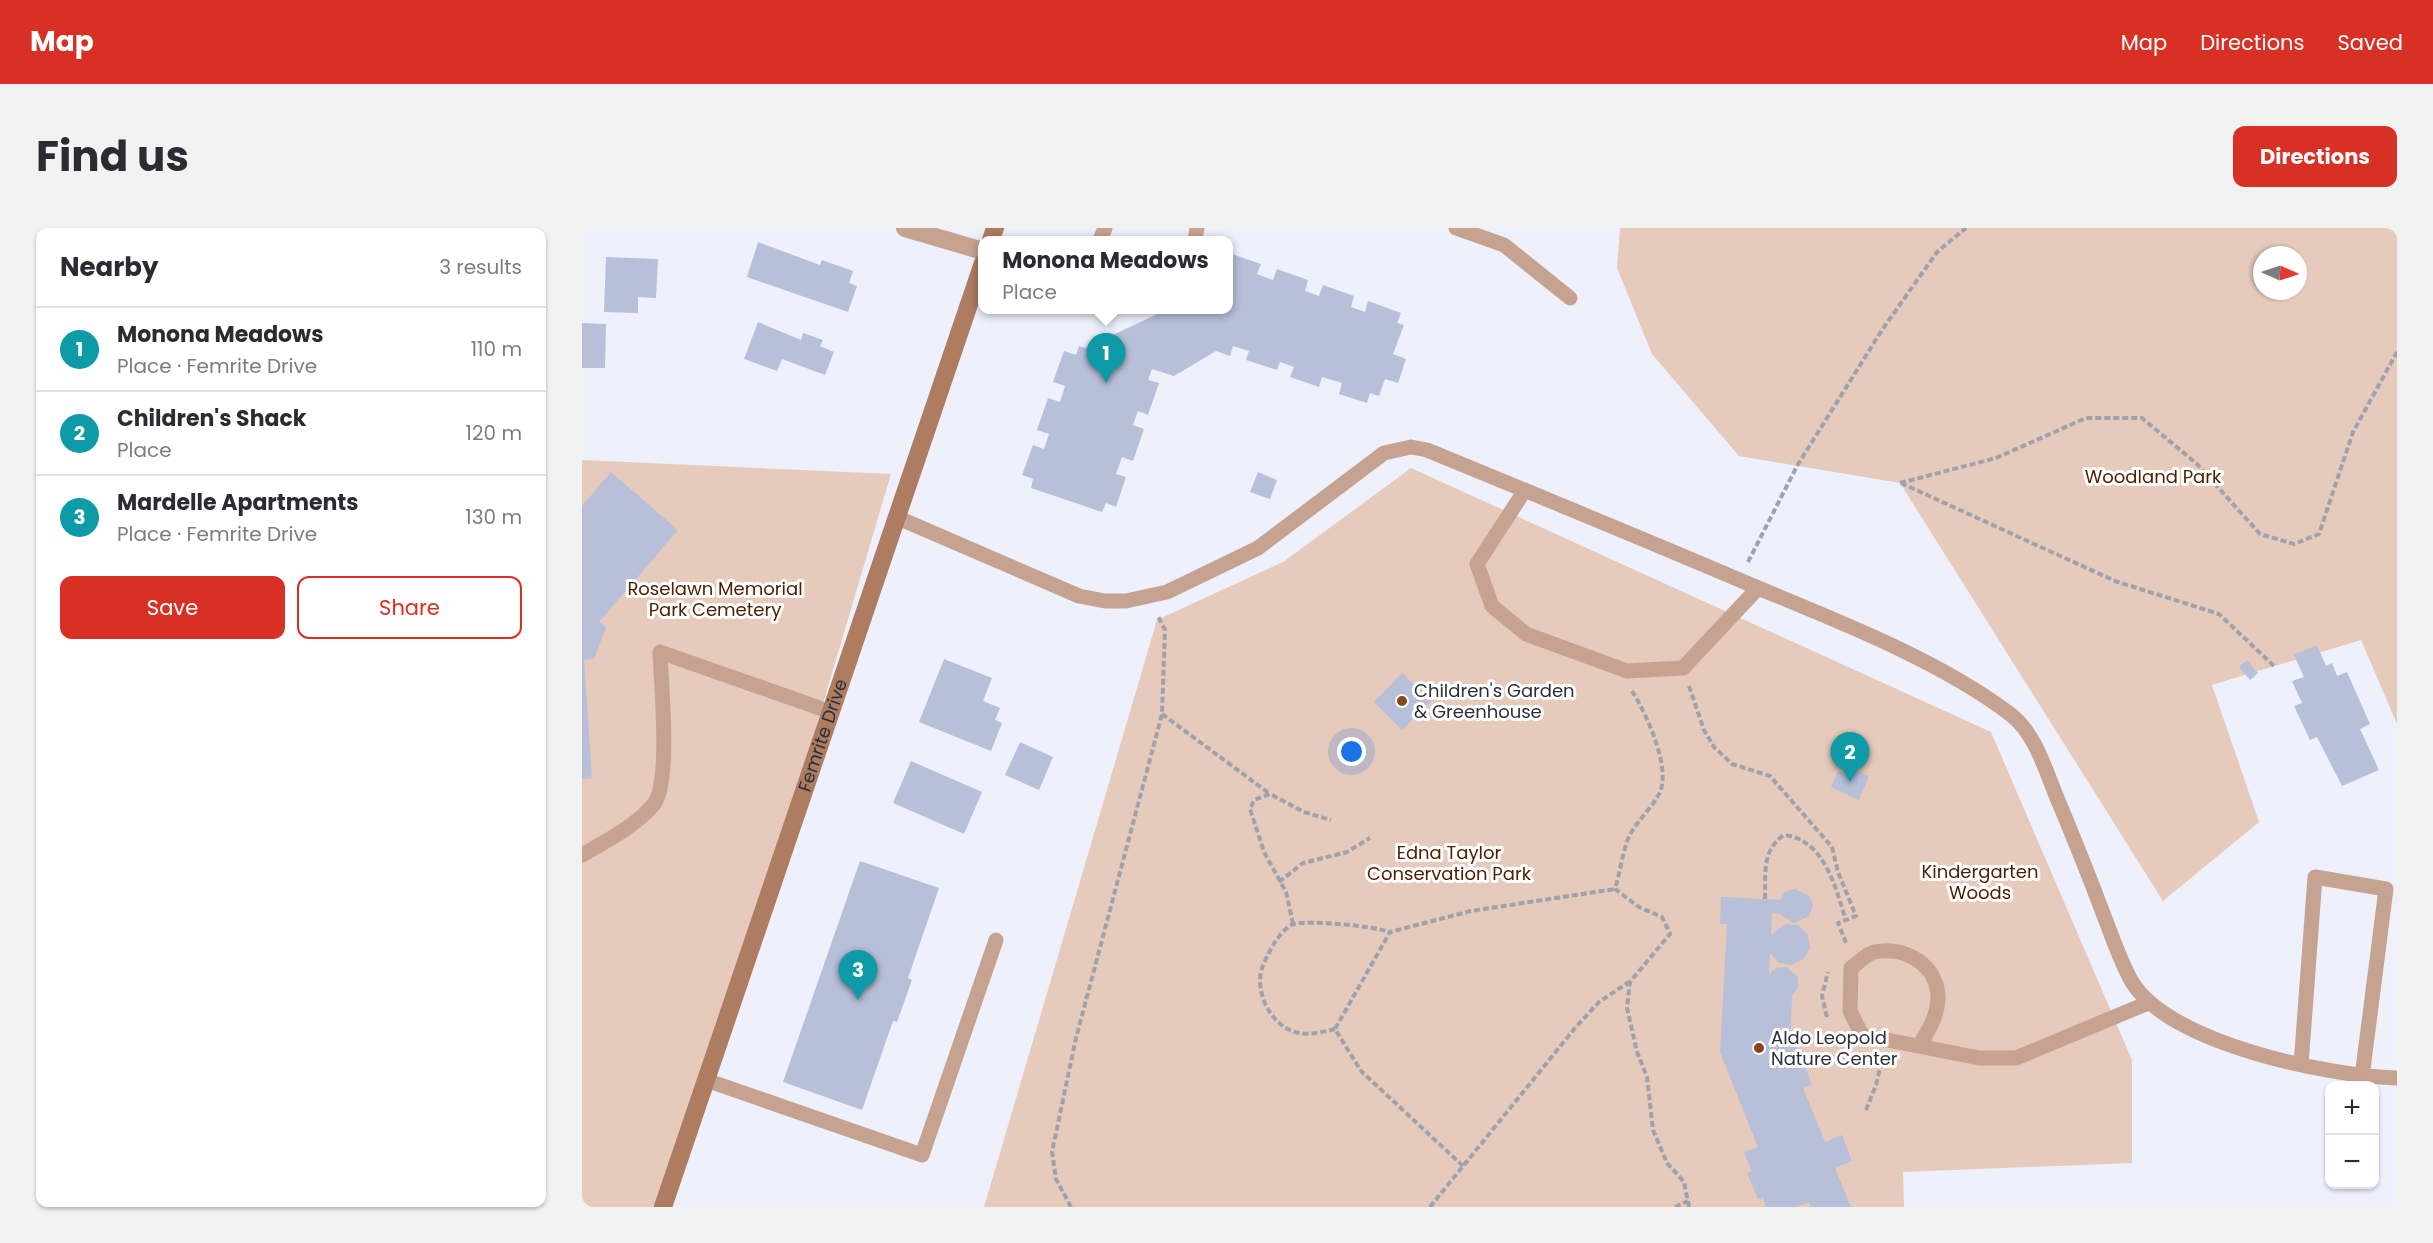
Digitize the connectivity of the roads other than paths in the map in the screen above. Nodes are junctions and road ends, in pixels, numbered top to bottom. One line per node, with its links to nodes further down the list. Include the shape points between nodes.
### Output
1 (905, 228): 3 (street)
2 (1456, 228): 5 (lane, via 1504,245)
3 (978, 250)
4 (978, 278): 7 (street, Femrite Drive)
5 (1570, 298)
6 (1525, 490): 7 (lane, via 1427,450 1392,449 1359,469 1258,548 1148,598 1105,601 1079,596); 8 (lane); 8 (lane, via 1477,564 1492,606 1526,634 1627,671 1683,668)
7 (896, 517): 9 (street, Femrite Drive)
8 (1758, 588): 12 (lane, via 1851,627 1970,686 2014,716 2029,735 2122,961)
9 (831, 712): 10 (lane, via 660,652 664,769 655,803 627,827); 17 (street, Femrite Drive)
10 (582, 855)
11 (996, 940): 17 (lane, via 922,1155)
12 (2148, 1003): 13 (lane, via 2016,1058 1979,1058); 14 (lane, via 2167,1017 2216,1040)
13 (1919, 1046): 13 (lane, via 1934,1022 1938,998 1929,968 1907,954 1873,952 1851,968 1850,1011 1863,1035)
14 (2301, 1065): 15 (lane); 15 (lane, via 2315,877 2386,889)
15 (2362, 1077): 16 (lane)
16 (2397, 1078)
17 (706, 1080): 18 (street, Femrite Drive)
18 (663, 1207)

